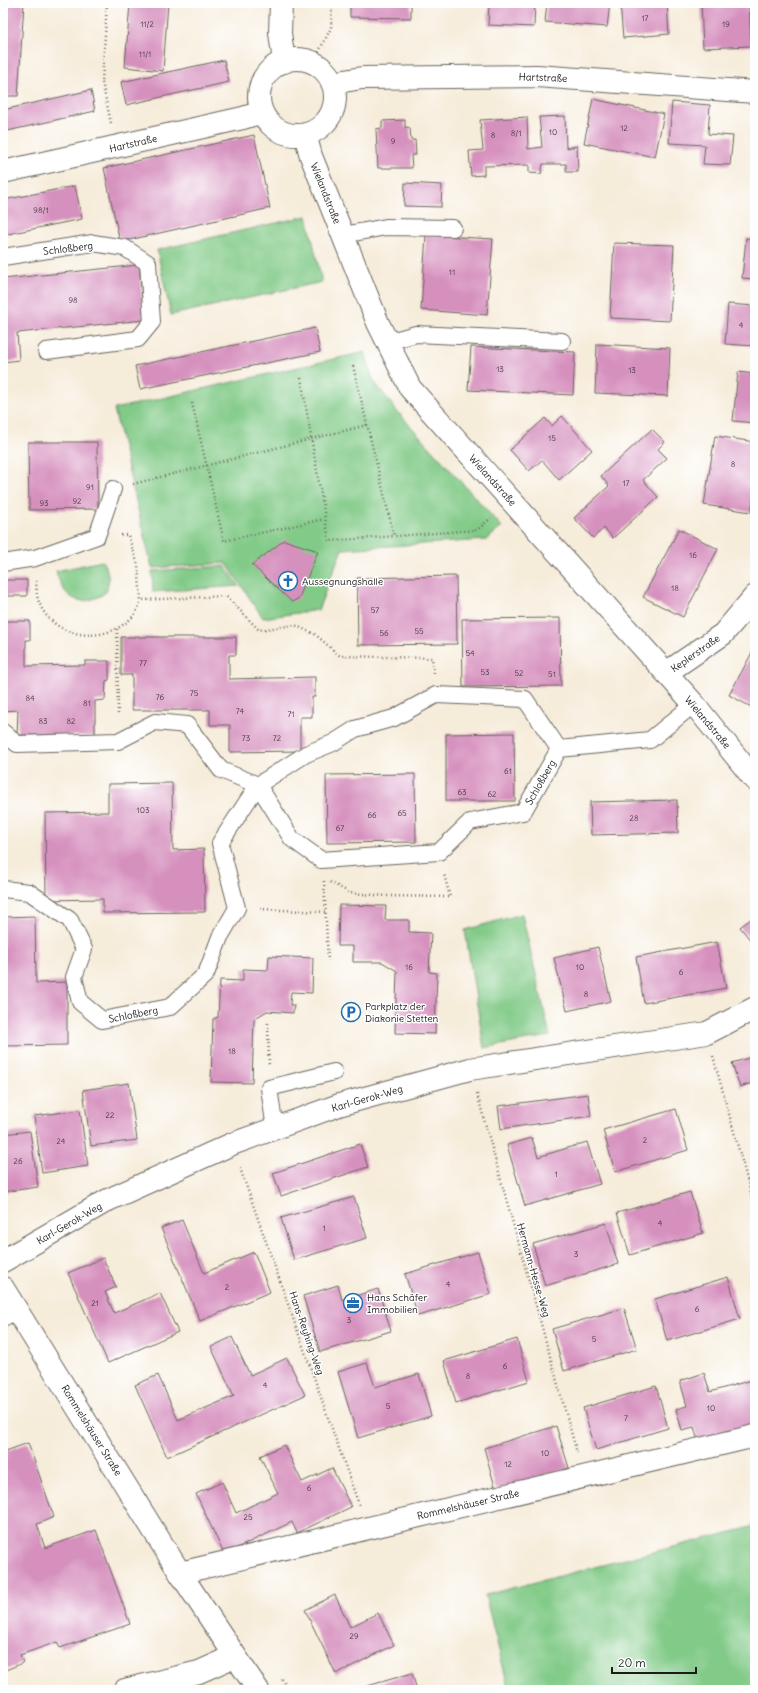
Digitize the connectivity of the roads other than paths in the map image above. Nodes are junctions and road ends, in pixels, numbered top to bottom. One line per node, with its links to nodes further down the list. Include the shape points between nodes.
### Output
1 (281, 3): 2 (street, via 280,33)
2 (284, 62): 3 (street, via 298,60 313,63 324,71); 5 (street, via 273,68 260,88)
3 (332, 84): 4 (street, Hartstraße, via 362,78 537,76); 6 (street, via 334,105 330,115 315,131)
4 (755, 92)
5 (262, 112): 6 (street, via 271,125 284,133); 7 (street, Hartstraße)
6 (305, 134): 9 (street, Wielandstraße)
7 (3, 172)
8 (453, 228): 9 (lane, via 386,227)
9 (343, 234): 12 (street, Wielandstraße)
10 (3, 257): 13 (lane, Schloßberg, via 93,243 125,248 148,263 152,322 138,339)
11 (562, 341): 12 (lane, via 416,334)
12 (387, 342): 17 (street, Wielandstraße, via 410,388)
13 (46, 350)
14 (113, 489): 15 (lane, via 97,536 35,558)
15 (3, 563)
16 (755, 596): 17 (street, Keplerstraße, via 723,634)
17 (666, 673): 18 (street, Wielandstraße)
18 (694, 704): 20 (lane, Schloßberg, via 650,740); 21 (street, Wielandstraße)
19 (3, 732): 22 (lane, via 17,744 118,741 155,722 187,725 221,770)
20 (559, 749): 22 (lane, Schloßberg, via 525,699 436,696 394,718 355,729 333,743 306,754); 22 (lane, Schloßberg, via 523,812 470,822 439,852 320,860 292,840)
21 (755, 780)
22 (258, 785): 23 (lane, Schloßberg, via 220,842 237,908 220,937 206,974 170,1007 102,1020 80,1002 74,977 84,949 70,920 29,892)
23 (3, 889)
24 (755, 1008): 26 (street, Karl-Gerok-Weg, via 707,1033 470,1069 339,1105)
25 (334, 1072): 26 (lane, via 269,1088)
26 (275, 1129): 27 (street, Karl-Gerok-Weg, via 232,1144 108,1200)
27 (3, 1261)
28 (3, 1288): 29 (street, Rommelshäuser Straße)
29 (10, 1314): 31 (street, Rommelshäuser Straße)
30 (755, 1436): 31 (street, Rommelshäuser Straße)
31 (180, 1573): 32 (street, Rommelshäuser Straße)
32 (235, 1656): 33 (street, via 198,1672); 34 (street, Rommelshäuser Straße)
33 (126, 1690)
34 (258, 1690)

